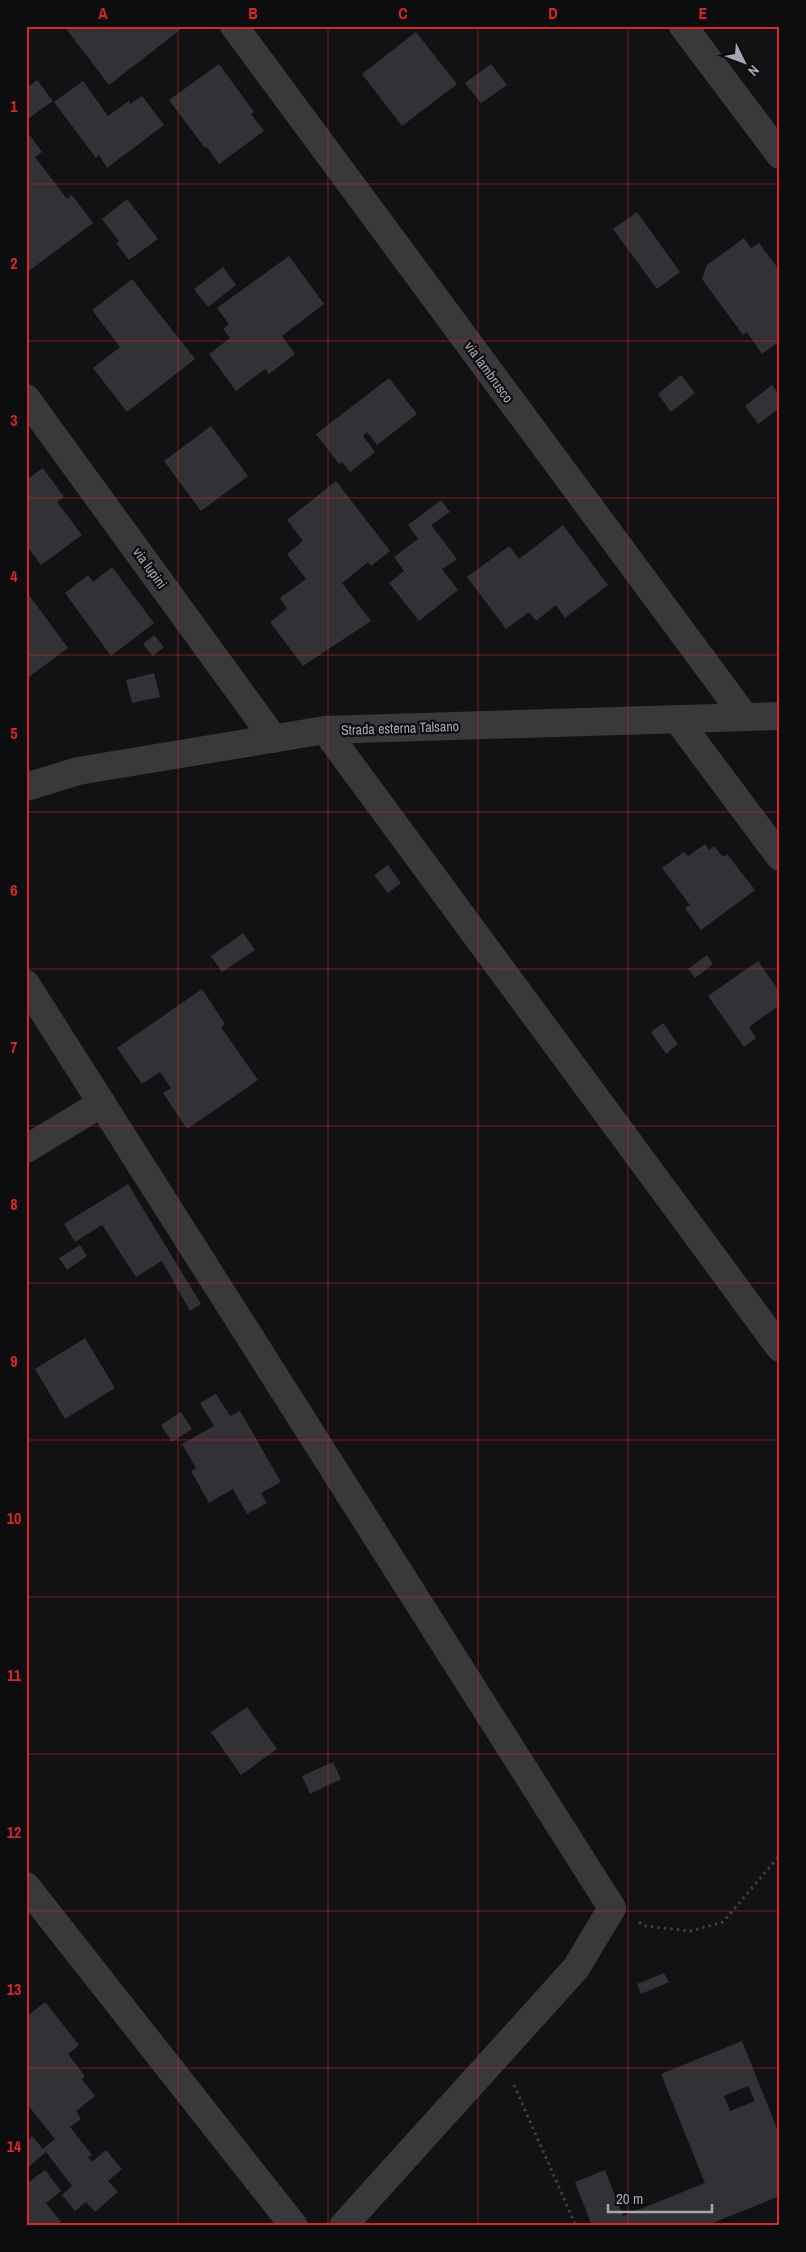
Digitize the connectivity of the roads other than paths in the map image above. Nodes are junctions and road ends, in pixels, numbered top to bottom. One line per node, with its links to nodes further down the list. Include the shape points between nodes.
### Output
1 (234, 26): 6 (street, via lambrusco)
2 (683, 26): 3 (street)
3 (780, 155)
4 (26, 398): 9 (street, via lupini)
5 (780, 716): 6 (street, Strada esterna Talsano)
6 (745, 717): 7 (street, Strada esterna Talsano)
7 (677, 719): 8 (street, Strada esterna Talsano); 11 (street)
8 (325, 730): 9 (street, Strada esterna Talsano); 15 (street)
9 (274, 738): 10 (street, Strada esterna Talsano, via 78,771)
10 (26, 788)
11 (780, 857)
12 (26, 984): 13 (street)
13 (102, 1103): 14 (street); 18 (street, via 612,1908 576,1968)
14 (26, 1149)
15 (780, 1348)
16 (26, 1886): 17 (street)
17 (294, 2226)
18 (343, 2226)

